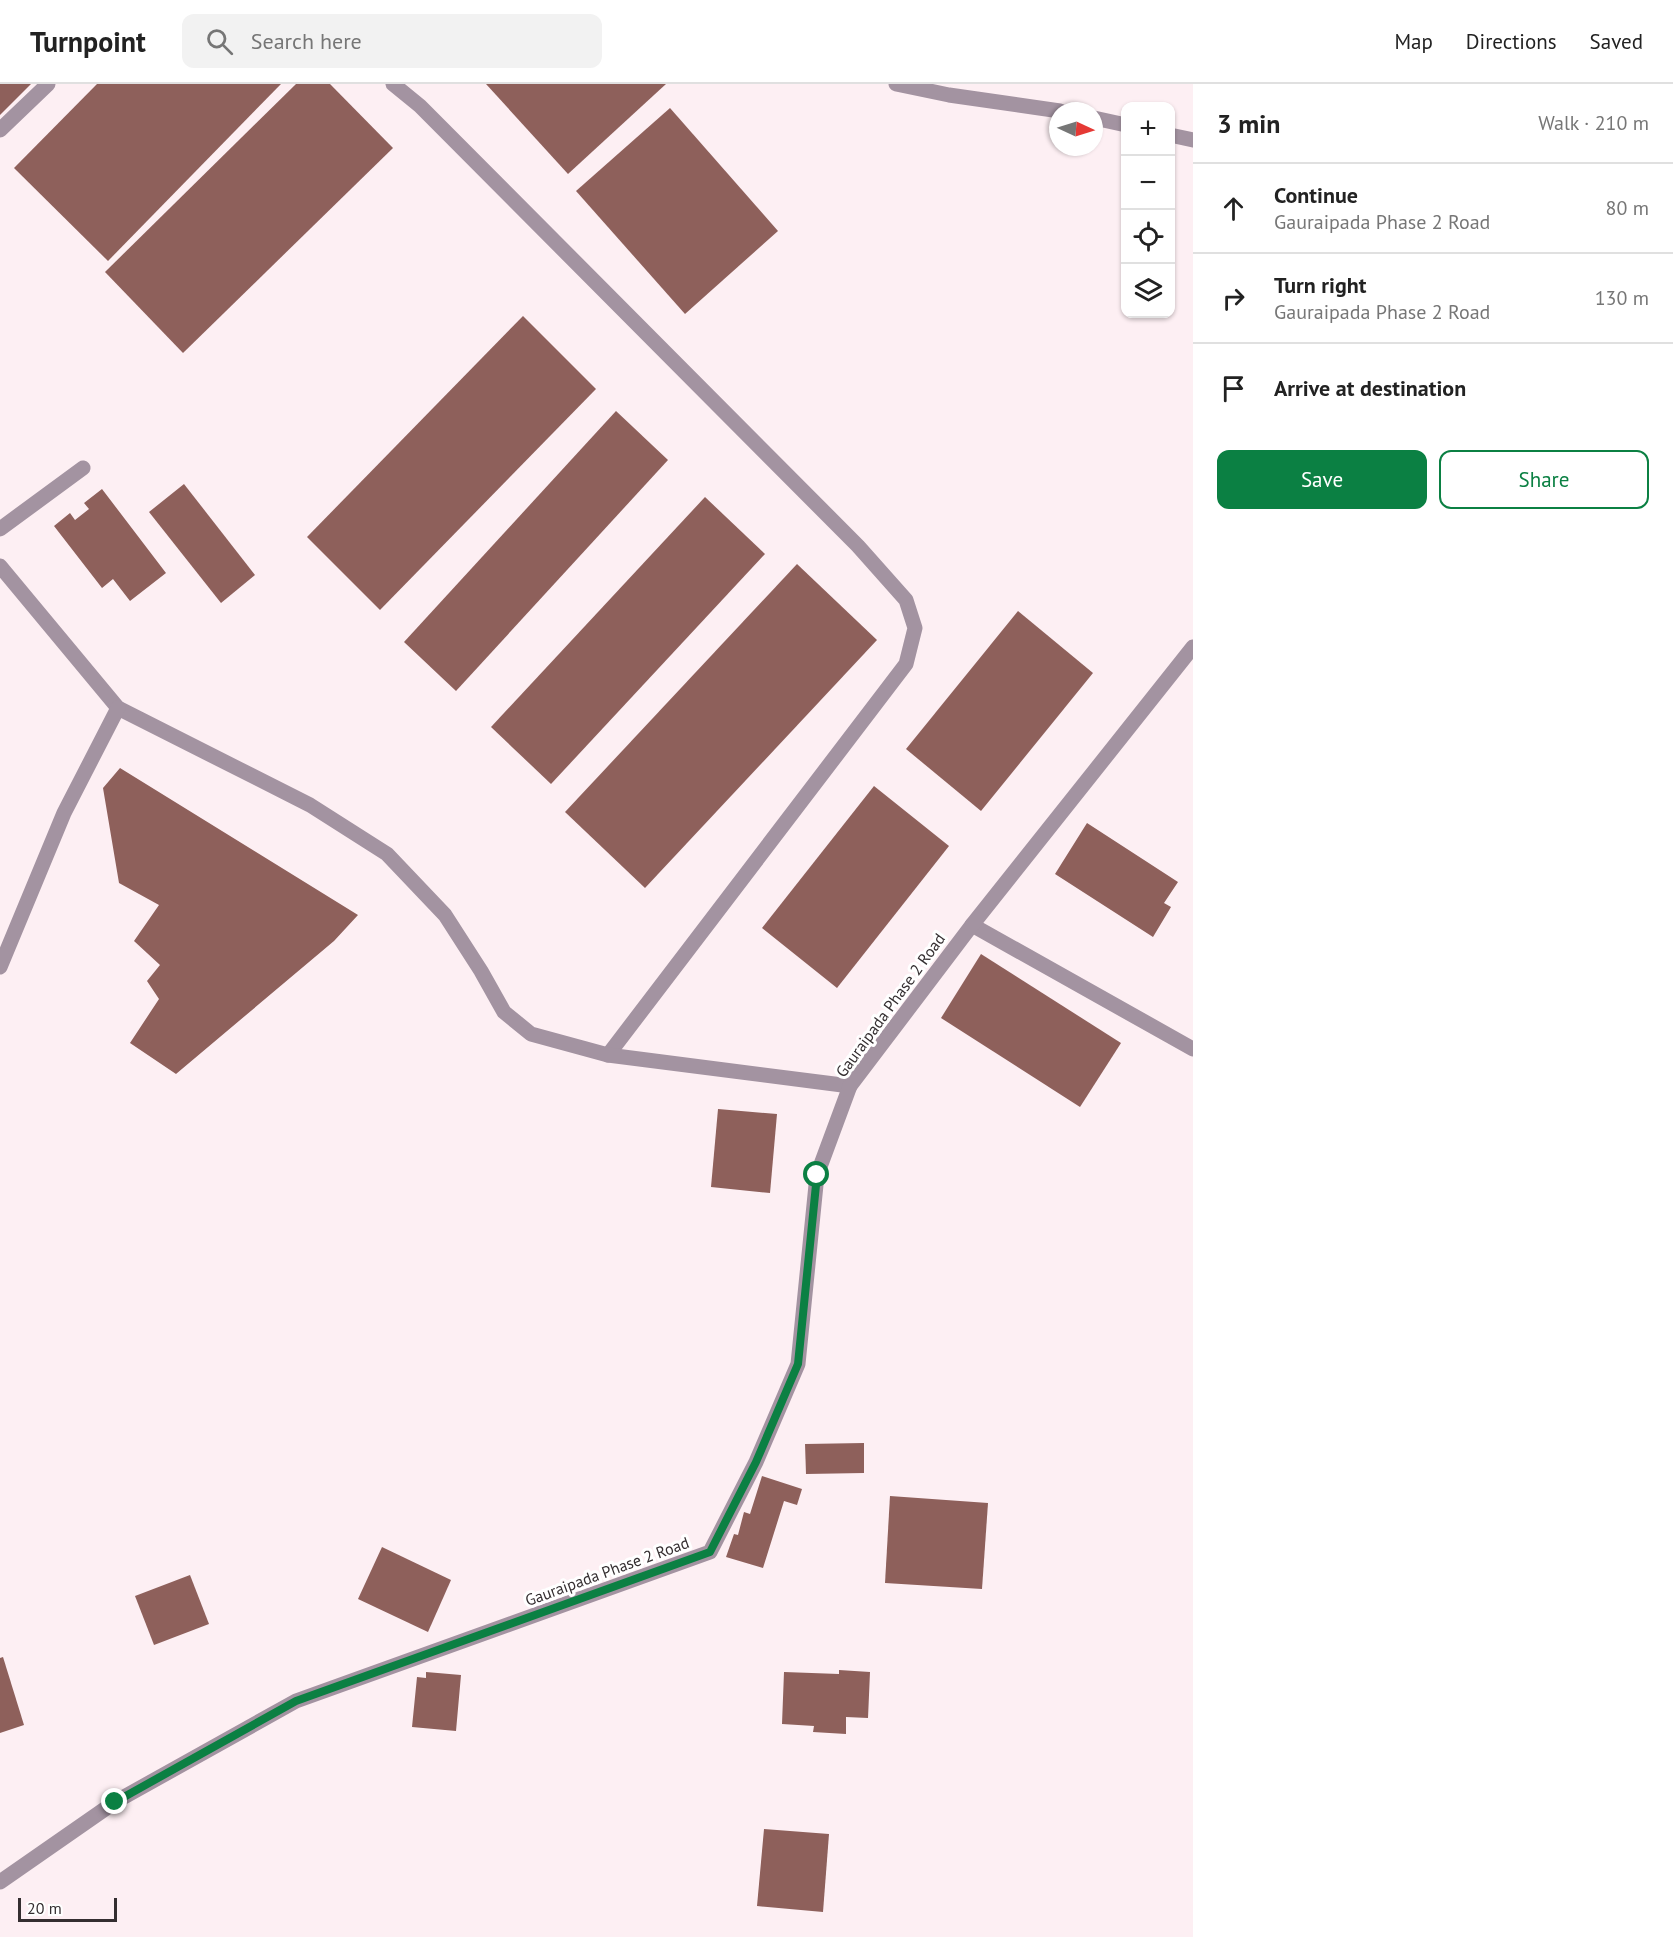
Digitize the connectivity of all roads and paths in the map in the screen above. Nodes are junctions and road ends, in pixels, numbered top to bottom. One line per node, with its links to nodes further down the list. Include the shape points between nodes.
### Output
1 (48, 84): 7 (street)
2 (393, 84): 18 (street, via 420,106 858,546 906,600 915,628 906,664)
3 (896, 84): 4 (street)
4 (1049, 109)
5 (1103, 120): 6 (street)
6 (1121, 124)
7 (0, 130)
8 (1175, 136): 9 (street)
9 (1193, 140)
10 (83, 468): 11 (street)
11 (0, 530)
12 (0, 566): 14 (street)
13 (1193, 648): 15 (street, Gauraipada Phase 2 Road)
14 (118, 708): 16 (street, via 64,813); 18 (street, via 310,805 387,854 445,915 504,1012 531,1034)
15 (972, 925): 17 (street); 19 (street, Gauraipada Phase 2 Road)
16 (0, 966)
17 (1193, 1049)
18 (608, 1055): 19 (street)
19 (850, 1086): 20 (street, Gauraipada Phase 2 Road, via 817,1175 798,1364 756,1462 710,1552 296,1701 115,1802)
20 (0, 1882)

